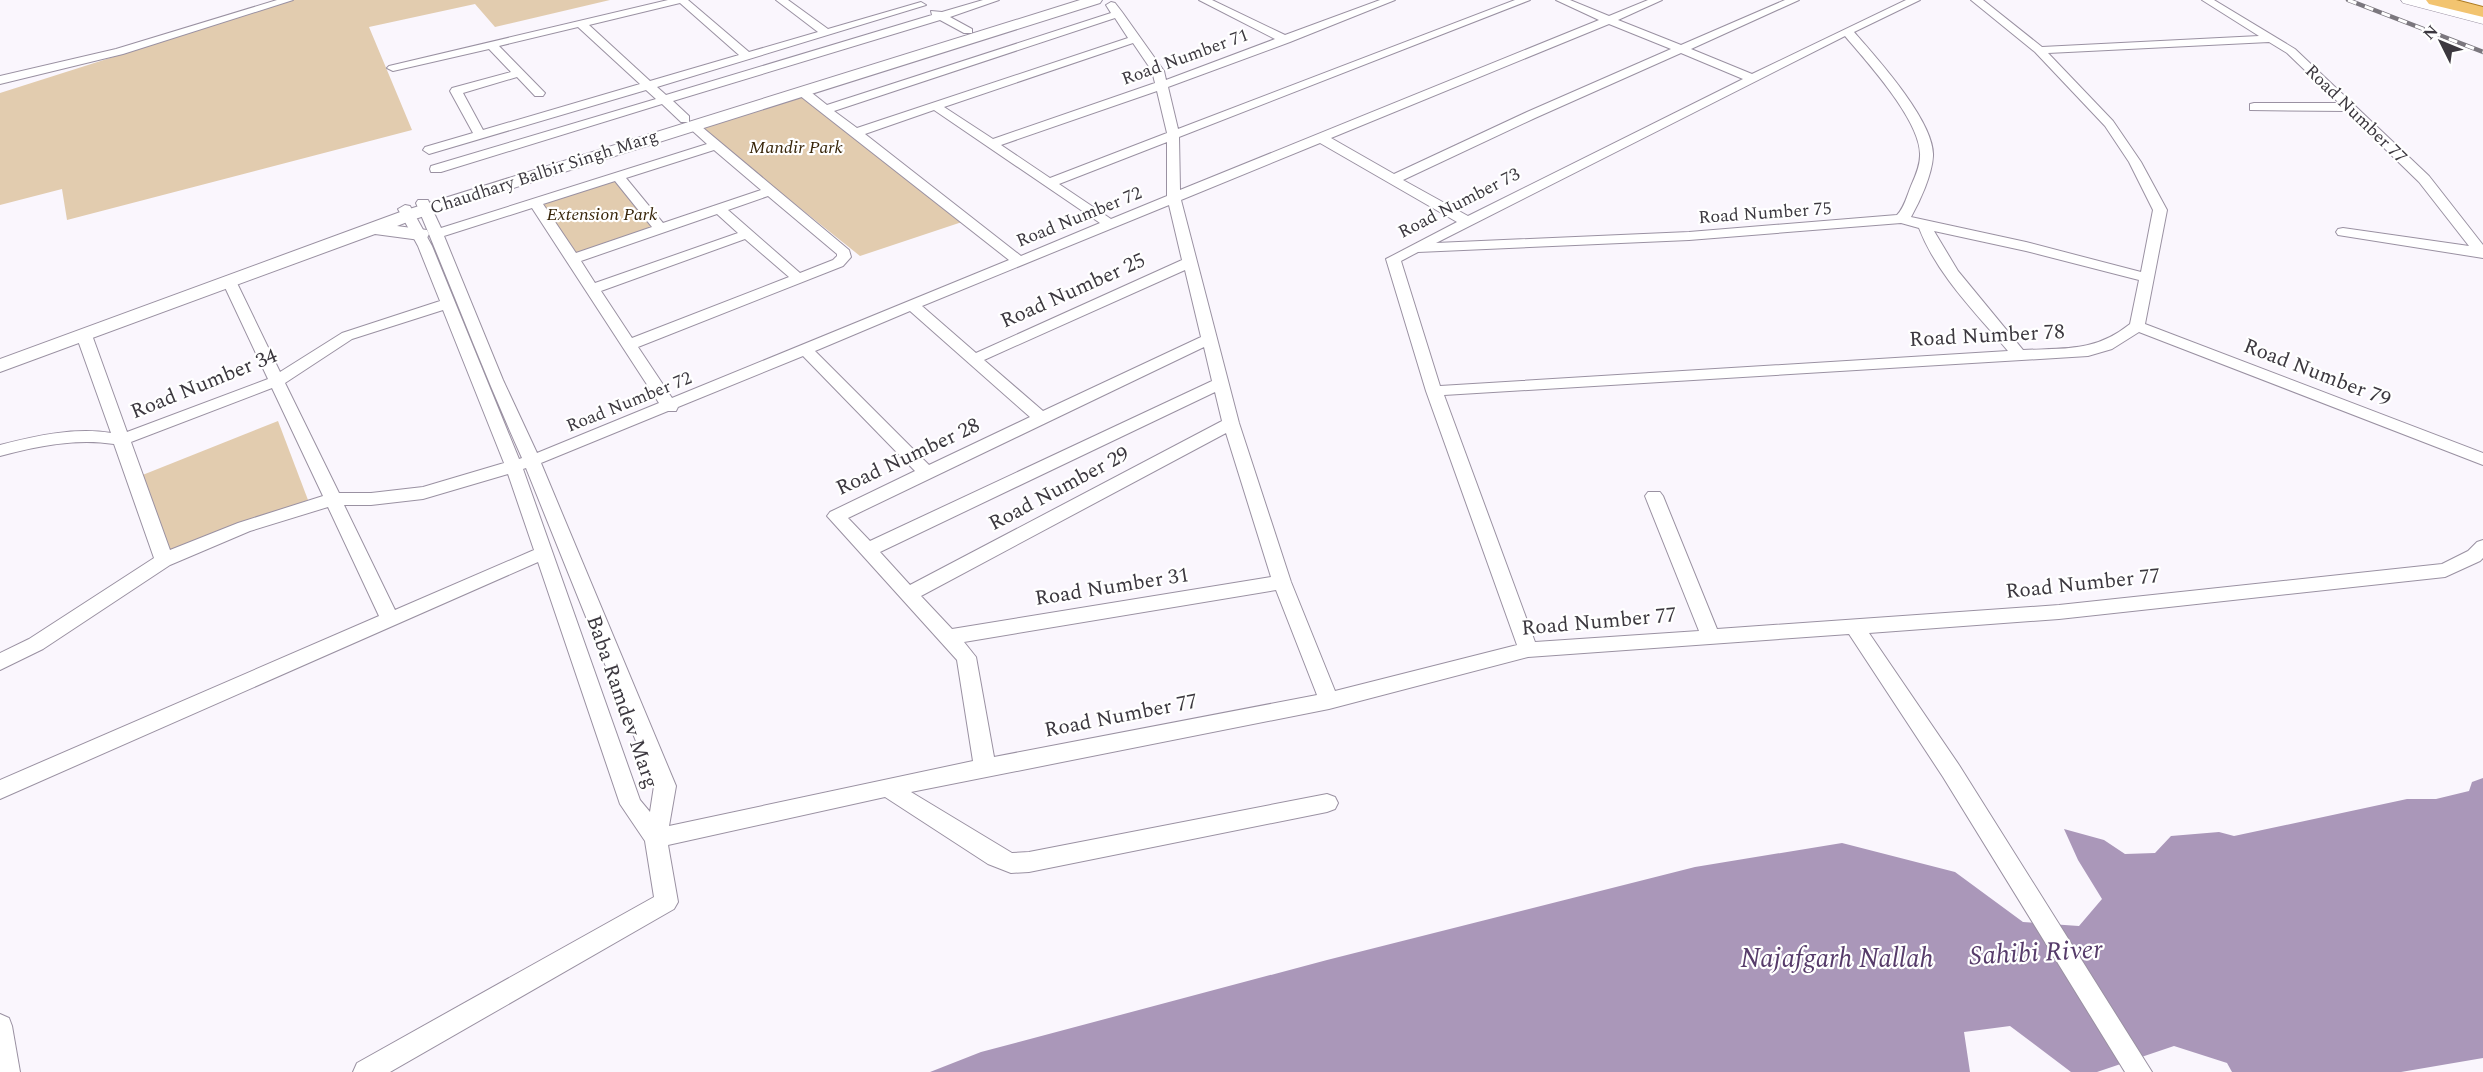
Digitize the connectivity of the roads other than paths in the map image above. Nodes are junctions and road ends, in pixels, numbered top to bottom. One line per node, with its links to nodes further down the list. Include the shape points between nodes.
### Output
1 (288, 0): 41 (street, via 119,52)
2 (681, 0): 27 (street); 37 (street)
3 (781, 0): 30 (street)
4 (994, 0): 24 (street)
5 (1064, 0): 28 (street, Chaudhary Balbir Singh Marg)
6 (1204, 0): 33 (street)
7 (1360, 0): 20 (street)
8 (1390, 0): 20 (street, Road Number 71)
9 (1525, 0): 53 (street)
10 (1561, 0): 26 (street)
11 (1657, 0): 26 (street, Road Number 72)
12 (1794, 0): 35 (street)
13 (1915, 0): 29 (street, Road Number 73)
14 (1976, 0): 36 (street)
15 (2207, 0): 32 (street, Road Number 77)
16 (2409, 0): 25 (main road)
17 (2435, 0): 23 (main road)
18 (2463, 0): 21 (main road)
19 (917, 2): 24 (street); 30 (street)
20 (1372, 5): 33 (street, Road Number 71)
21 (2483, 5)
22 (1108, 6): 31 (street); 44 (street, Chaudhary Balbir Singh Marg); 50 (street)
23 (2483, 12)
24 (941, 16): 28 (street); 46 (street)
25 (2483, 19)
26 (1610, 20): 35 (street); 55 (street, Road Number 72)
27 (580, 24): 34 (street); 42 (street)
28 (968, 31): 51 (street, Chaudhary Balbir Singh Marg)
29 (1847, 31): 40 (street, Road Number 73); 68 (street, via 1876,65 1924,138 1928,155 1906,215)
30 (825, 32): 37 (street)
31 (1135, 39): 43 (street, via 1158,71); 47 (street)
32 (2271, 39): 36 (street); 49 (street, Road Number 77, via 2291,51)
33 (1286, 40): 43 (street, Road Number 71)
34 (492, 45): 38 (street); 39 (street)
35 (1683, 50): 40 (street); 61 (street)
36 (2039, 50): 83 (street, via 2109,123 2160,210)
37 (746, 55): 42 (street)
38 (393, 68)
39 (519, 73): 45 (street); 54 (street, via 456,91)
40 (1753, 79): 69 (street, Road Number 73)
41 (0, 80)
42 (649, 85): 46 (street); 54 (street)
43 (1162, 85): 53 (street); 56 (street, Road Number 71)
44 (803, 92): 50 (street); 51 (street, Chaudhary Balbir Singh Marg)
45 (539, 93)
46 (665, 100): 51 (street); 59 (street)
47 (935, 106): 52 (street); 56 (street)
48 (2254, 107): 49 (street)
49 (2349, 107): 78 (street, Road Number 77, via 2424,179)
50 (827, 109): 52 (street)
51 (689, 122): 57 (street); 66 (street, Chaudhary Balbir Singh Marg)
52 (856, 133): 80 (street)
53 (1173, 134): 62 (street); 64 (street)
54 (480, 135): 58 (street)
55 (1321, 138): 61 (street); 64 (street, Road Number 72)
56 (991, 144): 62 (street)
57 (716, 145): 60 (street); 63 (street)
58 (429, 150)
59 (436, 169)
60 (617, 176): 65 (street); 73 (street)
61 (1394, 179): 69 (street)
62 (1049, 183): 70 (street)
63 (770, 191): 67 (street); 82 (street, via 844,253 838,263)
64 (1174, 199): 70 (street, Road Number 72); 81 (street)
65 (535, 202): 75 (street); 79 (street)
66 (416, 209): 72 (street, Chaudhary Balbir Singh Marg); 75 (street, Baba Ramdev Marg); 93 (street, Chaudhary Balbir Singh Marg)
67 (719, 209): 73 (street); 76 (street)
68 (1901, 219): 71 (street); 77 (street, Road Number 75, via 1689,236)
69 (1466, 220): 77 (street, Road Number 73)
70 (1111, 225): 80 (street, Road Number 72)
71 (1926, 227): 83 (street, via 2045,250); 94 (street, via 1955,277)
72 (373, 229): 75 (street); 84 (street, Chaudhary Balbir Singh Marg)
73 (661, 229): 79 (street)
74 (2343, 232): 78 (street)
75 (428, 234): 86 (street, Baba Ramdev Marg); 106 (street, Baba Ramdev Marg, via 495,380)
76 (747, 234): 82 (street); 85 (street)
77 (1410, 248): 99 (street, Road Number 73, via 1392,263)
78 (2482, 253)
79 (573, 259): 85 (street)
80 (1020, 262): 87 (street, Road Number 72)
81 (1190, 262): 90 (street); 95 (street, Road Number 25)
82 (798, 278): 91 (street)
83 (2146, 278): 88 (street)
84 (230, 281): 89 (street, Chaudhary Balbir Singh Marg); 97 (street)
85 (592, 289): 91 (street)
86 (447, 304): 97 (street, Road Number 34, via 347,336); 106 (street, Baba Ramdev Marg)
87 (913, 306): 92 (street, Road Number 72); 95 (street)
88 (2137, 326): 94 (street, Road Number 78, via 2107,346 2088,351); 105 (street, Road Number 79)
89 (84, 335): 96 (street, Chaudhary Balbir Singh Marg); 103 (street)
90 (1209, 339): 98 (street); 101 (street, Road Number 28)
91 (629, 345): 100 (street)
92 (806, 351): 100 (street, Road Number 72); 107 (street)
93 (0, 355)
94 (2019, 355): 99 (street, Road Number 78)
95 (974, 359): 101 (street)
96 (0, 366)
97 (277, 381): 103 (street, Road Number 34); 109 (street)
98 (1220, 383): 102 (street); 111 (street)
99 (1434, 391): 120 (street, Road Number 73)
100 (670, 407): 106 (street, Road Number 72)
101 (1042, 418): 107 (street, Road Number 28)
102 (1231, 423): 114 (street); 115 (street, Road Number 29)
103 (121, 440): 104 (street, Road Number 34, via 92,435); 113 (street)
104 (0, 450)
105 (2483, 459)
106 (523, 464): 109 (street, Road Number 72, via 423,493); 112 (street, Baba Ramdev Marg); 127 (street, Baba Ramdev Marg, via 665,786)
107 (927, 473): 111 (street, Road Number 28, via 836,516)
108 (1654, 496): 119 (street)
109 (333, 499): 113 (street, Road Number 72, via 244,527); 116 (street)
110 (2483, 546): 117 (street, Road Number 77, via 2474,556 2445,570 2059,612)
111 (867, 550): 115 (street, Road Number 28)
112 (545, 552): 116 (street); 127 (street, Baba Ramdev Marg, via 631,804)
113 (164, 560): 121 (street, Road Number 72, via 36,644)
114 (1282, 582): 118 (street, Road Number 31); 122 (street)
115 (908, 594): 118 (street, Road Number 28)
116 (390, 619): 125 (street)
117 (1855, 628): 119 (street, Road Number 77); 131 (street, via 1951,771)
118 (948, 637): 123 (street, Road Number 28, via 966,657)
119 (1712, 637): 120 (street, Road Number 77)
120 (1528, 650): 122 (street, Road Number 77)
121 (0, 662)
122 (1329, 701): 123 (street, Road Number 77)
123 (985, 767): 124 (street, Road Number 77)
124 (888, 788): 126 (street, via 1011,863); 127 (street, Road Number 77)
125 (0, 790)
126 (1327, 803)
127 (656, 838): 130 (street, via 666,902)
128 (1, 1036): 129 (street)
129 (7, 1072)
130 (366, 1072)
131 (2139, 1072)

